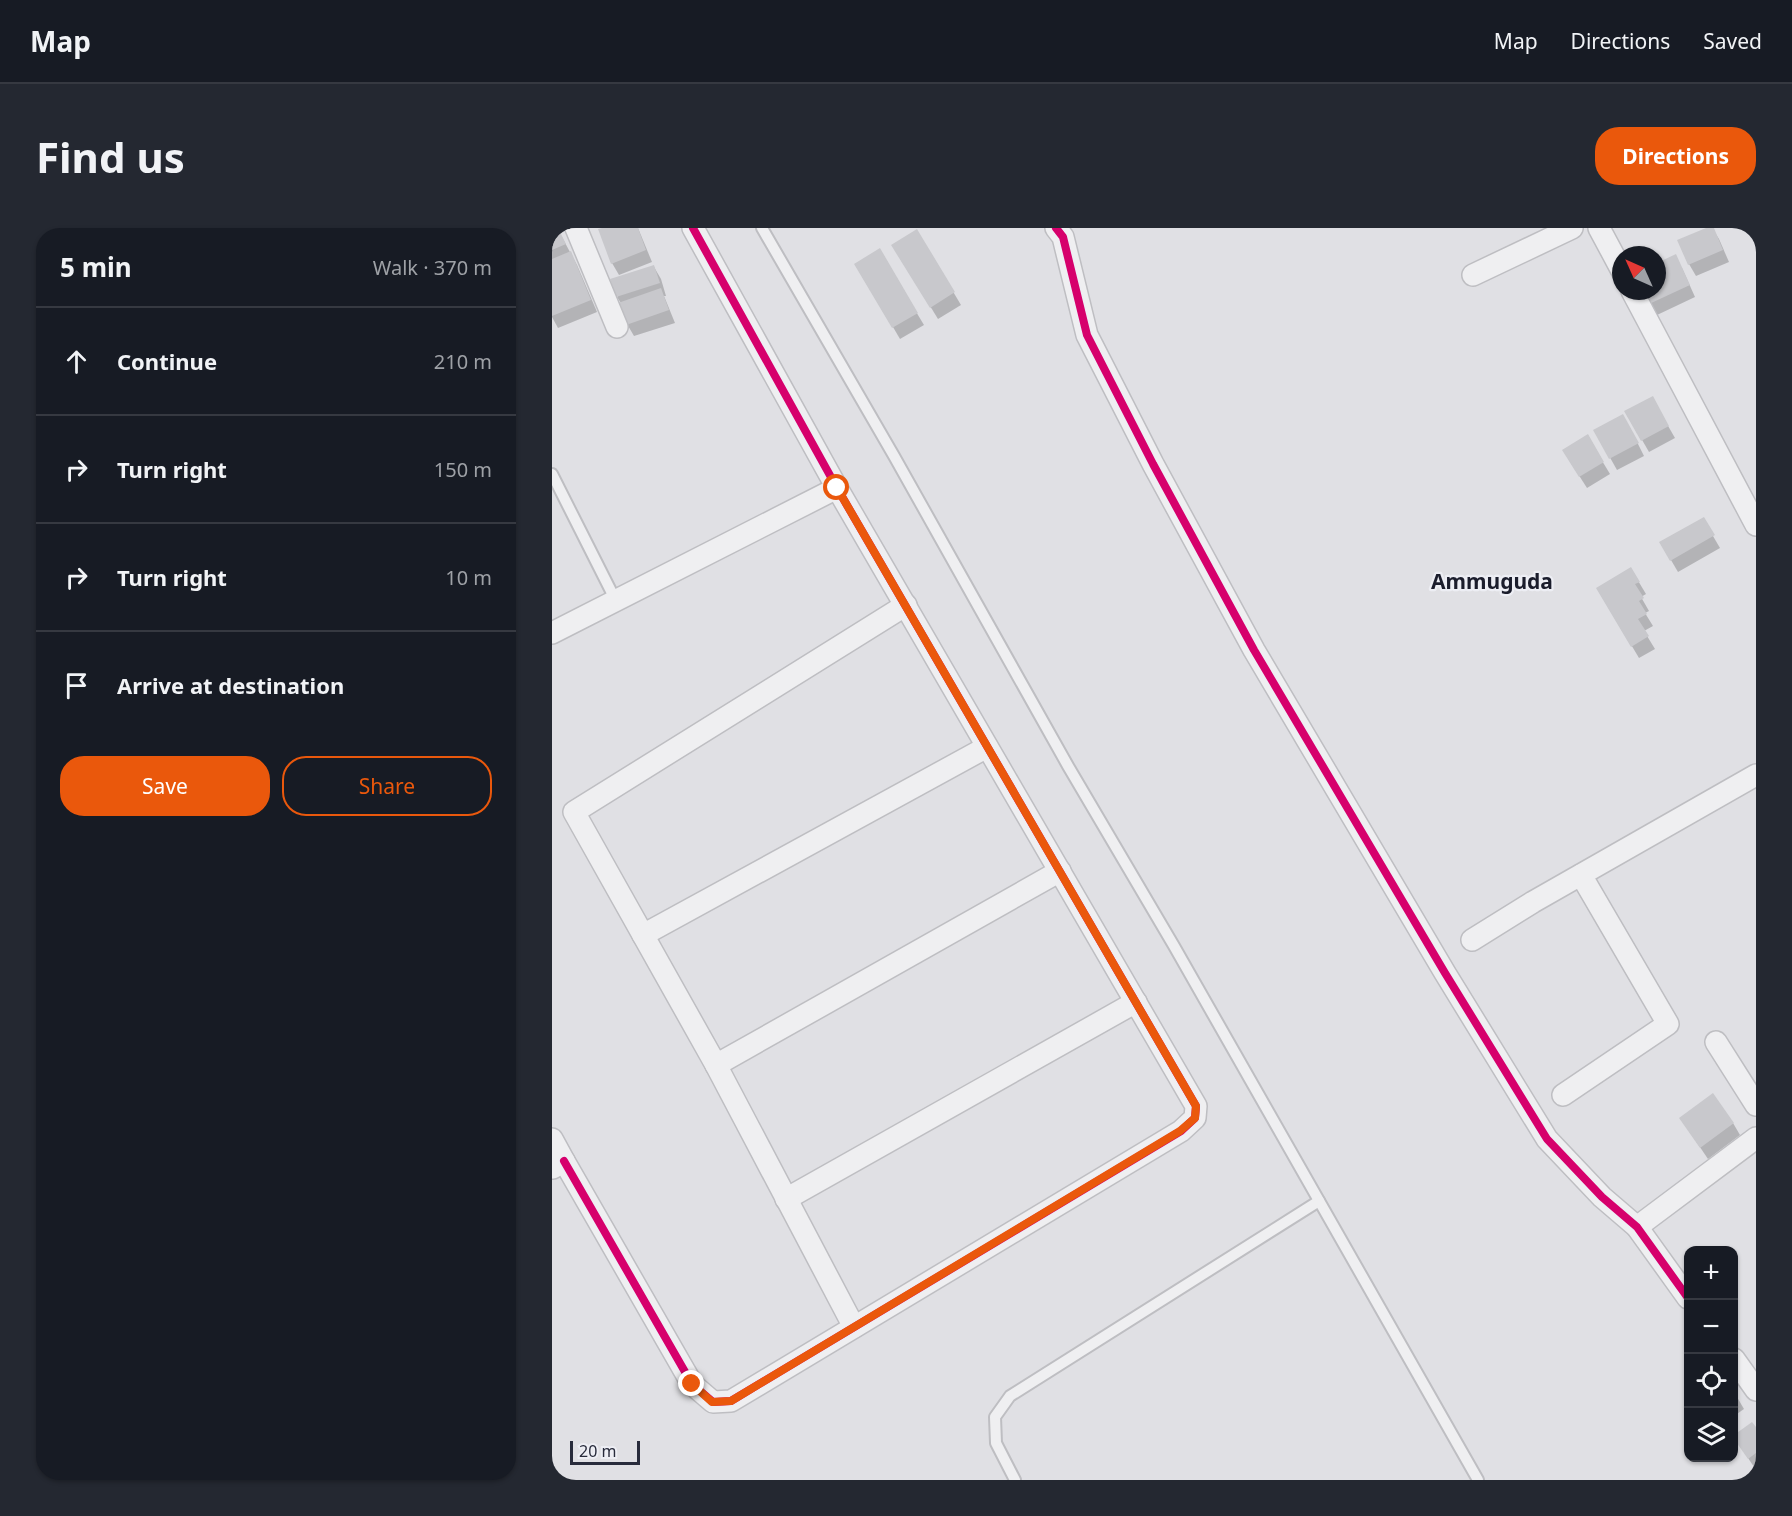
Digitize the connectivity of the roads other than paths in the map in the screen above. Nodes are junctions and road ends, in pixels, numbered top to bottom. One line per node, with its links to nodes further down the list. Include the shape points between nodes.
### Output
1 (576, 228): 10 (street)
2 (693, 228): 12 (street)
3 (762, 228): 32 (lane)
4 (1056, 228): 33 (street, via 1063,237 1087,335 1254,650 1547,1139 1602,1197)
5 (1572, 228): 8 (street)
6 (1599, 228): 7 (street)
7 (1612, 252)
8 (1473, 275)
9 (1637, 300): 13 (street)
10 (617, 327)
11 (552, 474): 14 (lane)
12 (837, 488): 14 (street); 15 (street)
13 (1756, 525)
14 (616, 601): 16 (street)
15 (906, 605): 17 (street); 21 (street, via 574,812)
16 (552, 633)
17 (987, 747): 19 (street); 21 (street)
18 (1756, 776): 20 (street)
19 (1060, 871): 23 (street); 25 (street)
20 (1581, 875): 22 (street); 26 (street, via 1668,1024)
21 (643, 935): 25 (street)
22 (1472, 940)
23 (1136, 1002): 31 (street); 35 (street, via 1196,1106 1195,1118 1180,1131)
24 (1716, 1042): 27 (street)
25 (716, 1065): 31 (street)
26 (1563, 1095)
27 (1756, 1105)
28 (1756, 1138): 33 (street)
29 (552, 1139): 30 (street)
30 (558, 1165): 35 (street, via 692,1384 712,1402 731,1401)
31 (786, 1199): 35 (street)
32 (1319, 1202): 38 (lane, via 1010,1396 995,1417 996,1443); 39 (lane)
33 (1637, 1227): 34 (street)
34 (1684, 1291)
35 (854, 1327)
36 (1738, 1365): 37 (street)
37 (1756, 1390)
38 (1015, 1480)
39 (1478, 1480)

